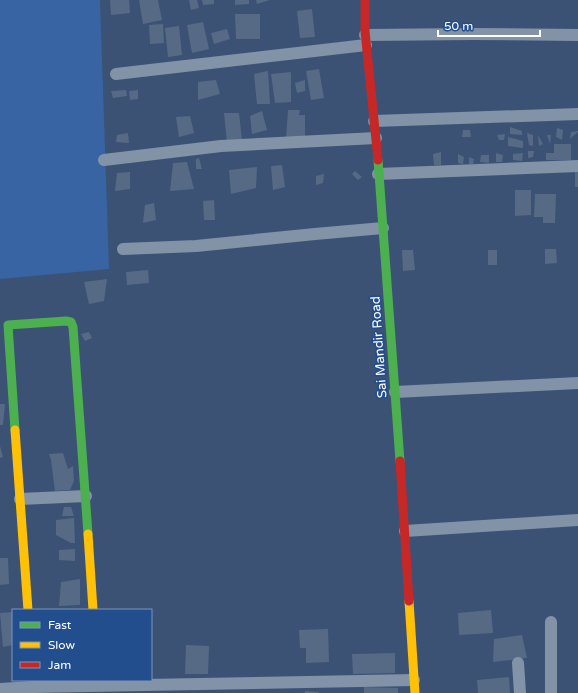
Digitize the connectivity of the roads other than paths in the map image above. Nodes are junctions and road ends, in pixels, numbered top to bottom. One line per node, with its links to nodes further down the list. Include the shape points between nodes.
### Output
1 (365, 0): 3 (street, Sai Mandir Road)
2 (578, 35): 3 (street, via 473,34)
3 (366, 40): 4 (street); 6 (street, Sai Mandir Road)
4 (116, 74)
5 (578, 114): 6 (street)
6 (374, 121): 7 (street, Sai Mandir Road)
7 (376, 138): 8 (street, via 221,146); 10 (street, Sai Mandir Road)
8 (104, 160)
9 (578, 166): 10 (street)
10 (378, 174): 11 (street, Sai Mandir Road)
11 (383, 228): 12 (street, via 196,246); 15 (street, Sai Mandir Road)
12 (123, 248)
13 (4, 325): 16 (street, via 66,321 71,322 74,327); 17 (street)
14 (578, 383): 15 (street)
15 (395, 392): 19 (street, Sai Mandir Road)
16 (86, 496): 17 (street); 21 (street)
17 (20, 499): 20 (street)
18 (578, 520): 19 (street)
19 (404, 531): 24 (street, Sai Mandir Road)
20 (28, 609)
21 (93, 609)
22 (551, 622): 30 (street)
23 (518, 663): 29 (street)
24 (414, 680): 26 (street); 28 (street, Sai Mandir Road)
25 (33, 683): 26 (street); 27 (street)
26 (97, 686)
27 (0, 689)
28 (415, 693)
29 (520, 693)
30 (551, 693)

